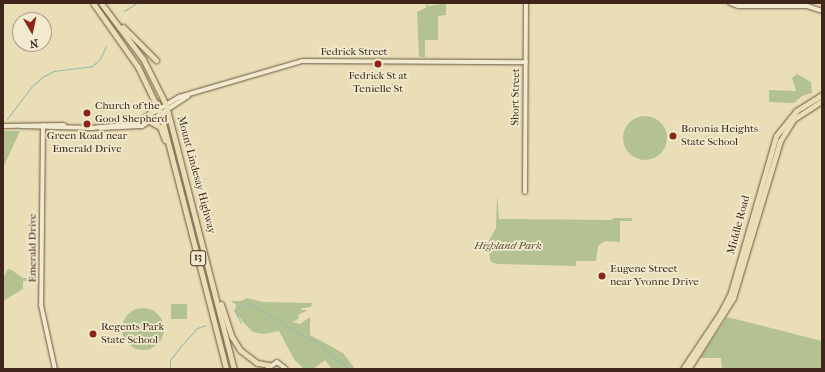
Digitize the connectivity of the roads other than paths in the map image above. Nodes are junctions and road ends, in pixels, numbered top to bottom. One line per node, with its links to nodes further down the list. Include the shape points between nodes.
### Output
1 (93, 3): 11 (main road, Mount Lindesay Highway / 13, via 130,53)
2 (101, 3): 6 (main road, Mount Lindesay Highway / 13)
3 (526, 3): 8 (street, Short Street)
4 (730, 3): 5 (street, via 738,6 807,6)
5 (822, 10)
6 (118, 25): 7 (main road, via 143,44); 12 (main road, Mount Lindesay Highway / 13, via 147,66)
7 (156, 60)
8 (526, 62): 12 (street, Fedrick Street, via 306,60 179,97); 20 (street, Short Street)
9 (822, 95): 27 (main road, Middle Road, via 796,111 776,136 731,292 721,312)
10 (822, 100): 28 (main road, Middle Road, via 794,119 780,141 733,298)
11 (157, 103): 13 (main road, Mount Lindesay Highway / 13); 14 (main road)
12 (167, 107): 13 (street, Fedrick Street); 21 (main road, Mount Lindesay Highway / 13)
13 (160, 112): 14 (street); 15 (street); 19 (main road, Mount Lindesay Highway / 13)
14 (145, 119): 18 (street, via 128,125)
15 (151, 122): 18 (street, via 127,128); 19 (main road, via 161,129)
16 (3, 126): 17 (street)
17 (43, 127): 18 (street); 23 (street, Emerald Drive, via 41,304)
18 (90, 128)
19 (173, 158): 24 (main road, Mount Lindesay Highway / 13)
20 (525, 192)
21 (216, 298): 22 (main road, via 240,350 257,363); 25 (main road, Mount Lindesay Highway / 13)
22 (268, 367): 26 (street, via 280,363)
23 (55, 369)
24 (226, 369)
25 (234, 369)
26 (286, 369)
27 (683, 369)
28 (688, 369)

